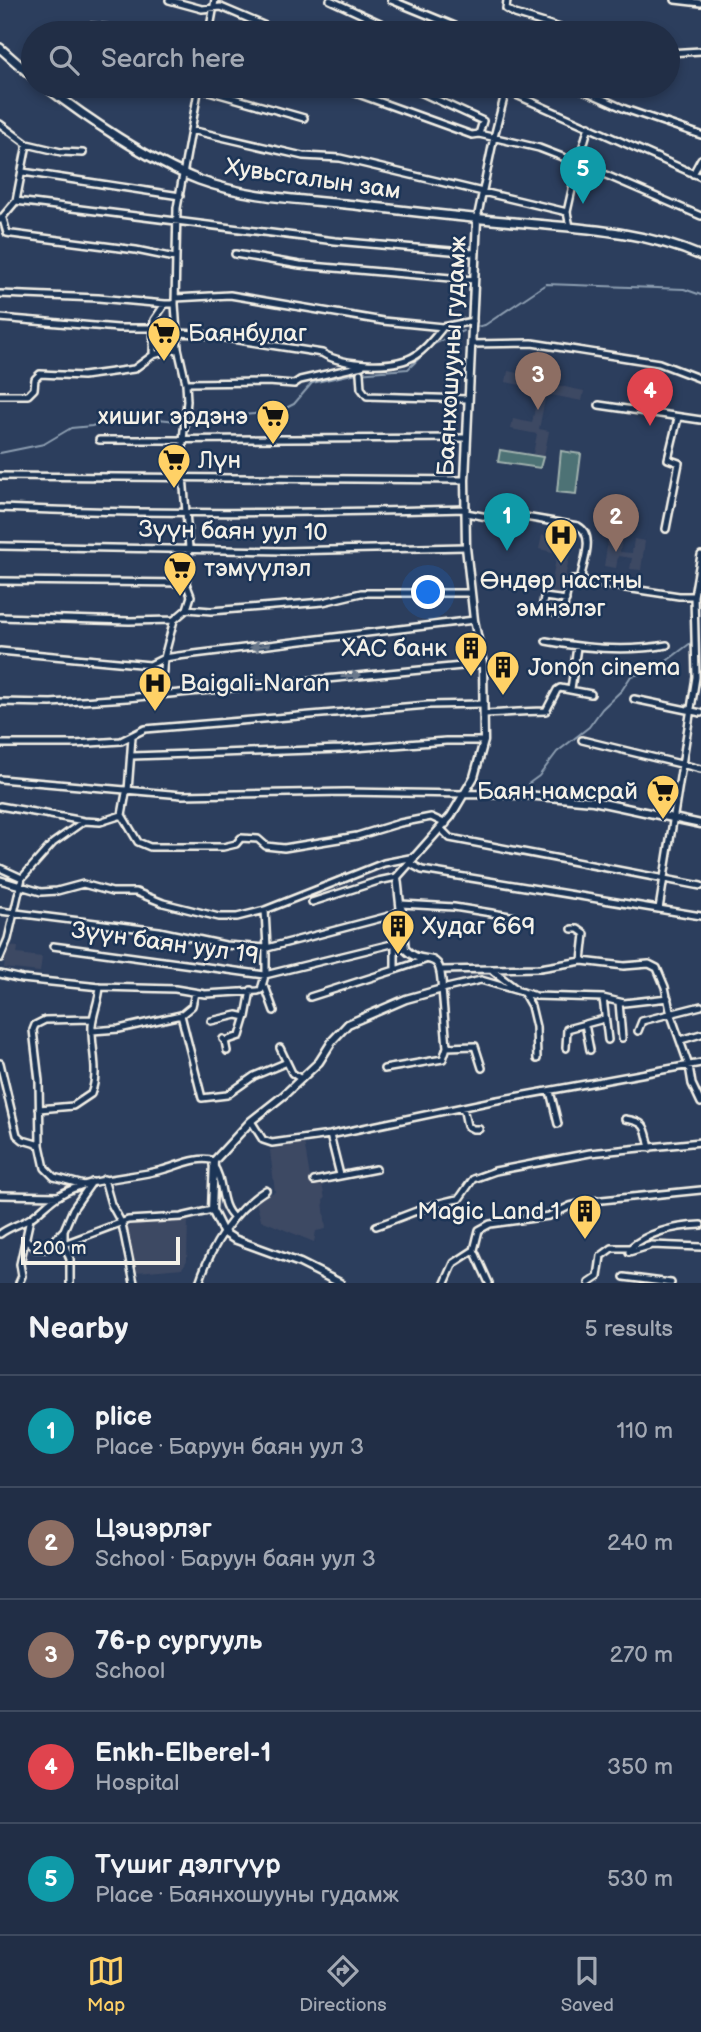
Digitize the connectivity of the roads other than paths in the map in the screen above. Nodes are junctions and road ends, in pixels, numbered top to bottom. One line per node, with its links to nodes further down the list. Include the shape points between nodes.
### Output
1 (169, 0): 8 (street)
2 (215, 0): 8 (street)
3 (330, 0): 11 (street)
4 (391, 0): 12 (street)
5 (507, 0): 13 (street, via 506,9)
6 (675, 0): 7 (street)
7 (701, 2)
8 (213, 8): 9 (street); 10 (street)
9 (211, 21)
10 (253, 21)
11 (376, 21)
12 (443, 21)
13 (537, 21)
14 (0, 48): 17 (main road)
15 (701, 51): 16 (street)
16 (680, 52)
17 (21, 66)
18 (62, 98): 38 (main road, Хувьсгалын зам)
19 (195, 98): 29 (street)
20 (236, 98): 26 (street)
21 (369, 98): 30 (street)
22 (433, 98): 30 (street, via 483,121)
23 (504, 98): 32 (street)
24 (528, 98): 28 (street)
25 (602, 98): 31 (street)
26 (304, 118)
27 (0, 124): 33 (street)
28 (589, 126): 36 (street); 39 (street)
29 (191, 130): 38 (street); 41 (street, via 303,156 340,158)
30 (479, 134): 32 (street)
31 (701, 135)
32 (494, 136): 36 (street); 41 (street)
33 (27, 144): 34 (street); 37 (street)
34 (83, 153)
35 (701, 159): 39 (street)
36 (578, 163): 44 (street); 45 (street)
37 (23, 172): 42 (street); 43 (street)
38 (184, 173): 42 (street); 46 (main road, Хувьсгалын зам, via 259,195)
39 (694, 174): 40 (street)
40 (701, 177)
41 (482, 192): 44 (street); 46 (street)
42 (180, 195): 48 (street)
43 (16, 201): 47 (street); 48 (street)
44 (567, 212): 49 (street)
45 (701, 216)
46 (477, 219): 49 (main road, Баянхошууны гудамж); 50 (street, Баянхошууны гудамж)
47 (1, 220): 53 (street, via 7,233)
48 (176, 221): 50 (street); 53 (street)
49 (570, 227): 52 (main road, Баянхошууны гудамж, via 649,238)
50 (474, 253): 54 (street, Баянхошууны гудамж)
51 (235, 254): 54 (street, via 300,265)
52 (701, 256)
53 (175, 258): 56 (street)
54 (474, 280): 59 (street, Баянхошууны гудамж)
55 (0, 294): 57 (street)
56 (175, 301): 57 (street); 60 (street, via 230,295); 62 (street)
57 (165, 304): 61 (street)
58 (0, 318): 61 (street)
59 (472, 326): 60 (street); 63 (street, Баянхошууны гудамж)
60 (443, 327): 66 (street, via 415,356)
61 (152, 328): 65 (street)
62 (177, 333): 64 (street); 66 (street, via 321,353)
63 (471, 344): 68 (street, via 532,343 659,363); 71 (street, Баянхошууны гудамж)
64 (178, 348): 65 (street); 69 (street)
65 (153, 355): 70 (street, via 134,369 83,376 40,374 28,395)
66 (367, 366): 69 (street, via 294,384)
67 (360, 373): 71 (street, via 367,396)
68 (701, 379)
69 (186, 383): 77 (street)
70 (0, 395)
71 (467, 399): 75 (street, Баянхошууны гудамж)
72 (599, 405): 73 (street)
73 (678, 418): 74 (street); 84 (street, via 668,459 678,463)
74 (701, 420)
75 (467, 438): 77 (street); 80 (street, Баянхошууны гудамж)
76 (99, 440): 77 (street)
77 (183, 440): 79 (street)
78 (0, 476): 79 (street)
79 (183, 476): 80 (street); 83 (street)
80 (465, 480): 82 (street, Баянхошууны гудамж)
81 (0, 508): 83 (street, Зүүн баян уул 10)
82 (466, 511): 83 (street, Зүүн баян уул 10); 86 (street, Баянхошууны гудамж); 89 (street, Зүүн баян уул 10, via 514,522 525,517 564,523 584,530 588,538)
83 (186, 512): 87 (street)
84 (666, 529)
85 (0, 546): 87 (street, Зүүн баян уул 10)
86 (466, 547): 87 (street, Зүүн баян уул 10); 92 (street, Баянхошууны гудамж)
87 (189, 548): 91 (street)
88 (701, 555): 93 (street)
89 (583, 580): 93 (street); 94 (street, via 569,583)
90 (0, 581): 91 (street)
91 (186, 583): 95 (street, via 191,596)
92 (471, 593): 95 (street, via 361,593 323,602); 98 (street, Баянхошууны гудамж)
93 (694, 596): 99 (street)
94 (566, 600): 94 (street, via 561,614 542,610 544,597)
95 (187, 609): 97 (street)
96 (0, 617): 97 (street)
97 (174, 620): 104 (street)
98 (474, 620): 104 (street, one-way to 104); 105 (street, Баянхошууны гудамж)
99 (698, 622): 106 (street)
100 (546, 641): 102 (street)
101 (667, 645): 102 (street, via 641,650)
102 (577, 647): 107 (street)
103 (0, 651): 104 (street, via 150,665)
104 (164, 658): 108 (street)
105 (483, 664): 108 (street, one-way to 105); 112 (street, Баянхошууны гудамж)
106 (699, 664): 113 (street)
107 (571, 689): 109 (street); 115 (street, via 557,690 546,710)
108 (161, 693): 111 (street, via 51,703)
109 (591, 694)
110 (634, 699): 113 (street)
111 (0, 702)
112 (484, 704): 115 (street, Баянхошууны гудамж); 116 (street, via 145,729)
113 (690, 711): 114 (street); 121 (street)
114 (701, 713)
115 (485, 714): 118 (street, Баянхошууны гудамж)
116 (132, 737): 119 (street, via 75,744); 120 (street)
117 (582, 740): 121 (street)
118 (484, 741): 120 (street); 123 (street, Баянхошууны гудамж)
119 (0, 744)
120 (132, 756): 125 (street)
121 (681, 765): 122 (street); 130 (street)
122 (701, 769)
123 (474, 777): 126 (street, Баянхошууны гудамж); 127 (street, via 474,787)
124 (0, 779): 125 (street)
125 (128, 791): 126 (street, via 182,795); 129 (street)
126 (463, 794): 127 (street); 133 (street, Баянхошууны гудамж)
127 (481, 794): 130 (street, via 593,800)
128 (0, 806): 131 (street)
129 (121, 816): 131 (street); 133 (street, via 138,842 150,846 223,847 251,838 284,848 432,817)
130 (672, 818): 132 (street); 140 (street)
131 (84, 821): 138 (street, via 53,843)
132 (701, 824)
133 (443, 826): 134 (street, Баянхошууны гудамж); 140 (street, via 450,838)
134 (415, 857): 135 (street, Баянхошууны гудамж); 147 (street, via 384,863)
135 (409, 863): 137 (street, Баянхошууны гудамж); 145 (street, via 422,870)
136 (0, 868): 138 (street)
137 (397, 877): 143 (street); 144 (street)
138 (23, 878): 142 (street)
139 (0, 880): 142 (street)
140 (665, 880): 141 (street); 145 (street)
141 (701, 886)
142 (20, 887): 147 (street, via 41,892 83,884 112,892 136,892 227,917); 148 (street)
143 (312, 902)
144 (401, 907): 150 (street, via 454,907); 152 (street); 155 (street, via 393,915)
145 (659, 909): 149 (street)
146 (0, 911): 148 (street)
147 (265, 911): 155 (street)
148 (14, 914): 155 (street); 156 (street)
149 (701, 916)
150 (516, 917)
151 (572, 929): 158 (street, via 584,934)
152 (404, 941): 153 (street, Зүүн баян уул 19); 157 (street, via 408,953)
153 (394, 943): 159 (street); 163 (street, Зүүн баян уул 19)
154 (53, 946): 163 (street, Зүүн баян уул 19)
155 (267, 948): 163 (street)
156 (0, 958)
157 (428, 959): 159 (street); 160 (street)
158 (582, 961): 161 (street); 172 (street, via 649,964 657,968)
159 (395, 970): 170 (street)
160 (442, 970): 161 (street); 166 (street)
161 (492, 971): 168 (street)
162 (0, 974): 165 (street)
163 (265, 975): 164 (street)
164 (262, 986): 167 (street); 175 (street)
165 (100, 987): 169 (street); 179 (street)
166 (442, 989): 168 (street, via 481,980); 189 (street); 201 (street, via 348,1024)
167 (251, 990): 169 (street); 178 (street)
168 (520, 991): 171 (street, via 536,996); 194 (street, via 531,1006)
169 (195, 993): 177 (street, via 192,1006)
170 (310, 997)
171 (603, 998): 173 (street); 180 (street)
172 (668, 998): 173 (street); 176 (street)
173 (619, 1002): 186 (street)
174 (701, 1006): 176 (street)
175 (274, 1011)
176 (671, 1014): 184 (street, via 642,1021); 188 (street)
177 (181, 1015): 183 (street); 196 (street, via 202,1098 227,1095 254,1076)
178 (246, 1016): 181 (street); 193 (street, via 240,1036 224,1040)
179 (93, 1019): 183 (street); 206 (street, via 45,1020 35,1025)
180 (604, 1019): 182 (street); 187 (street)
181 (211, 1021)
182 (585, 1024): 191 (street, via 567,1029); 192 (street)
183 (92, 1031): 206 (street, via 96,1073 91,1094 73,1106)
184 (638, 1031)
185 (701, 1034): 188 (street)
186 (622, 1038)
187 (608, 1040)
188 (681, 1040): 198 (street)
189 (447, 1047): 199 (street, via 475,1046); 200 (street, via 443,1059)
190 (280, 1048): 196 (street)
191 (566, 1048)
192 (590, 1050)
193 (227, 1051)
194 (537, 1059)
195 (0, 1063): 213 (street, via 17,1135)
196 (285, 1063): 201 (street)
197 (701, 1063): 198 (street)
198 (689, 1066): 202 (street); 203 (street)
199 (482, 1068)
200 (384, 1069)
201 (301, 1079): 208 (street)
202 (550, 1091): 205 (street); 209 (street)
203 (699, 1094): 204 (street)
204 (701, 1103)
205 (463, 1107): 210 (street, via 467,1126); 211 (street)
206 (39, 1109): 213 (street)
207 (625, 1119): 214 (street, via 643,1124)
208 (251, 1121): 211 (street, via 263,1140 272,1143); 215 (street)
209 (558, 1124)
210 (479, 1129)
211 (330, 1135): 217 (street)
212 (701, 1142): 214 (street)
213 (40, 1145): 221 (street, via 50,1174)
214 (650, 1148): 231 (street, via 590,1153 495,1171 473,1179 459,1199 437,1202)
215 (213, 1163): 218 (street, via 201,1158 155,1172); 226 (street); 227 (street, via 223,1201)
216 (376, 1169): 217 (street)
217 (340, 1175): 219 (street)
218 (104, 1179): 220 (street); 229 (street)
219 (314, 1181)
220 (92, 1182): 221 (street); 232 (street)
221 (84, 1185): 225 (street)
222 (266, 1190): 227 (street)
223 (701, 1190): 238 (street, via 592,1201 549,1216 490,1224 479,1230)
224 (0, 1195): 225 (street)
225 (59, 1196): 228 (street)
226 (212, 1210): 229 (street); 233 (street)
227 (233, 1218): 233 (street)
228 (30, 1219): 234 (street); 235 (street)
229 (122, 1224): 236 (street); 243 (street)
230 (701, 1225): 239 (street, via 670,1228 642,1238 630,1248 612,1248)
231 (376, 1226)
232 (64, 1230): 235 (street, via 46,1249 36,1248); 236 (street)
233 (223, 1232): 244 (street); 245 (street)
234 (0, 1234)
235 (26, 1239): 241 (street)
236 (64, 1244): 242 (street, via 71,1259)
237 (701, 1247): 239 (street, via 652,1245)
238 (474, 1250): 246 (street, via 454,1263); 247 (street)
239 (604, 1254): 248 (street, via 598,1277)
240 (624, 1277): 249 (street)
241 (19, 1283)
242 (70, 1283)
243 (134, 1283)
244 (199, 1283)
245 (340, 1283)
246 (445, 1283)
247 (489, 1283)
248 (589, 1283)
249 (671, 1283)

